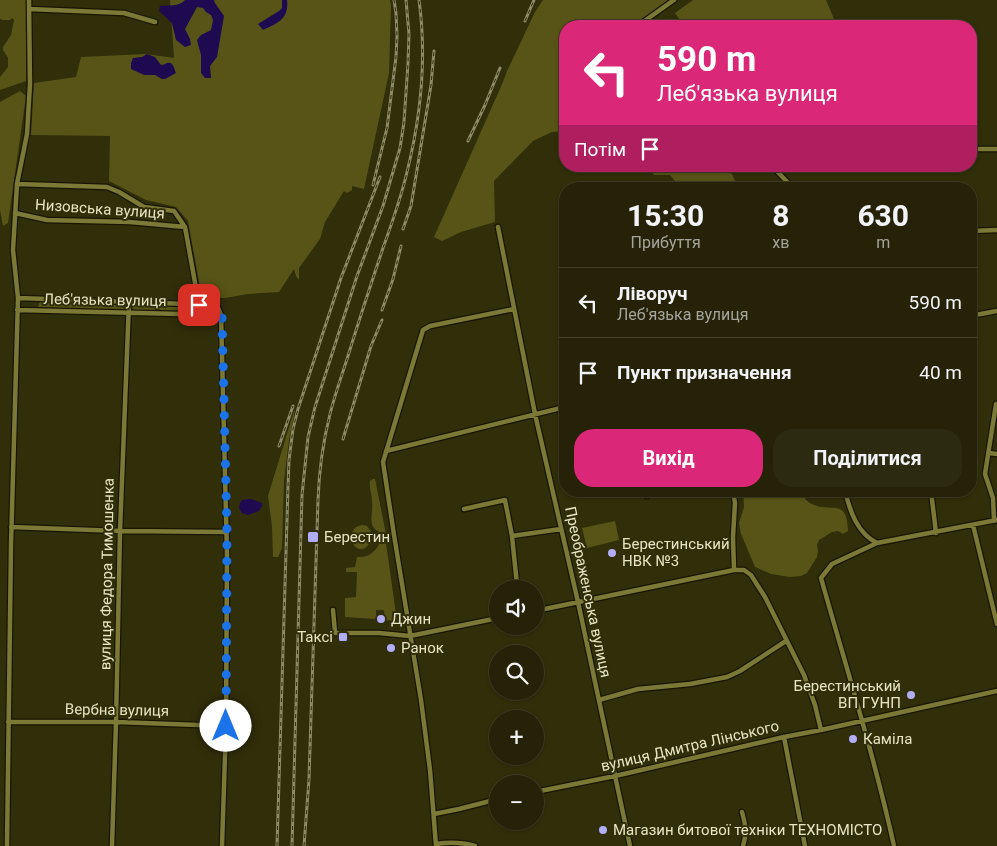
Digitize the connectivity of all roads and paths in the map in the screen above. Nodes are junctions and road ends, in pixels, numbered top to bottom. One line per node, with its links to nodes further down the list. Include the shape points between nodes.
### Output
1 (29, 0): 3 (street)
2 (674, 0): 4 (street)
3 (29, 9): 5 (street, via 124,13); 10 (street, via 27,134)
4 (646, 20)
5 (154, 22)
6 (977, 149): 7 (street)
7 (997, 149)
8 (778, 172): 9 (street)
9 (787, 182)
10 (17, 184): 11 (street); 13 (street, via 107,187 144,207 174,211)
11 (15, 213): 13 (street, Низовська вулиця, via 47,220); 16 (street, via 13,250)
12 (498, 226): 19 (street, Преображенська вулиця)
13 (185, 227): 18 (street)
14 (997, 230): 15 (street)
15 (977, 231)
16 (18, 298): 17 (street, Леб'язька вулиця); 20 (street)
17 (129, 302): 18 (street, Леб'язька вулиця); 22 (street, вулиця Федора Тимошенка)
18 (199, 305): 23 (street, Леб'язька вулиця, via 217,305)
19 (514, 309): 27 (street, Преображенська вулиця); 28 (street, via 422,330)
20 (17, 310): 22 (street, Леб'язька вулиця); 37 (street)
21 (997, 311): 24 (street)
22 (129, 313): 23 (street, Леб'язька вулиця); 39 (street, вулиця Федора Тимошенка)
23 (222, 315): 40 (street)
24 (977, 315)
25 (996, 404): 29 (street)
26 (559, 408): 27 (street)
27 (536, 414): 28 (street); 38 (street, Преображенська вулиця)
28 (386, 451): 51 (street, via 383,462)
29 (989, 453): 30 (street); 35 (street, via 985,474)
30 (997, 454)
31 (734, 497): 44 (street)
32 (847, 497): 43 (street, via 863,533)
33 (932, 497): 41 (street)
34 (464, 509): 42 (street, via 505,500)
35 (996, 521): 36 (street)
36 (973, 525): 41 (street); 50 (street)
37 (11, 527): 39 (street); 56 (street)
38 (561, 529): 42 (street); 46 (street, Преображенська вулиця)
39 (120, 530): 40 (street); 57 (street, вулиця Федора Тимошенка)
40 (227, 532): 58 (street)
41 (936, 532): 43 (street)
42 (512, 536): 45 (street)
43 (877, 543): 55 (street, via 832,564 821,578)
44 (734, 570): 46 (street); 52 (street, via 744,570 751,575)
45 (516, 580)
46 (578, 602): 47 (street); 54 (street, Преображенська вулиця)
47 (544, 609)
48 (333, 610): 51 (street, via 335,632)
49 (489, 620): 51 (street)
50 (997, 624)
51 (410, 636): 65 (street)
52 (786, 641): 54 (street, via 727,677 638,689); 59 (street, via 804,675)
53 (997, 690): 55 (street, вулиця Дмитра Лінського)
54 (599, 700): 61 (street, Преображенська вулиця)
55 (862, 721): 59 (street, вулиця Дмитра Лінського); 74 (street)
56 (8, 722): 57 (street, Вербна вулиця); 67 (street)
57 (116, 722): 58 (street, Вербна вулиця); 68 (street, вулиця Федора Тимошенка)
58 (226, 726): 69 (street)
59 (821, 730): 60 (street, вулиця Дмитра Лінського)
60 (784, 737): 61 (street, вулиця Дмитра Лінського); 73 (street)
61 (615, 776): 62 (street, вулиця Дмитра Лінського); 71 (street, Преображенська вулиця)
62 (544, 790)
63 (489, 801): 65 (street)
64 (742, 812): 72 (street, via 746,829)
65 (434, 814): 66 (street)
66 (436, 845): 70 (street, via 456,842)
67 (6, 846)
68 (112, 846)
69 (222, 846)
70 (475, 846)
71 (630, 846)
72 (743, 846)
73 (806, 846)
74 (894, 846)

